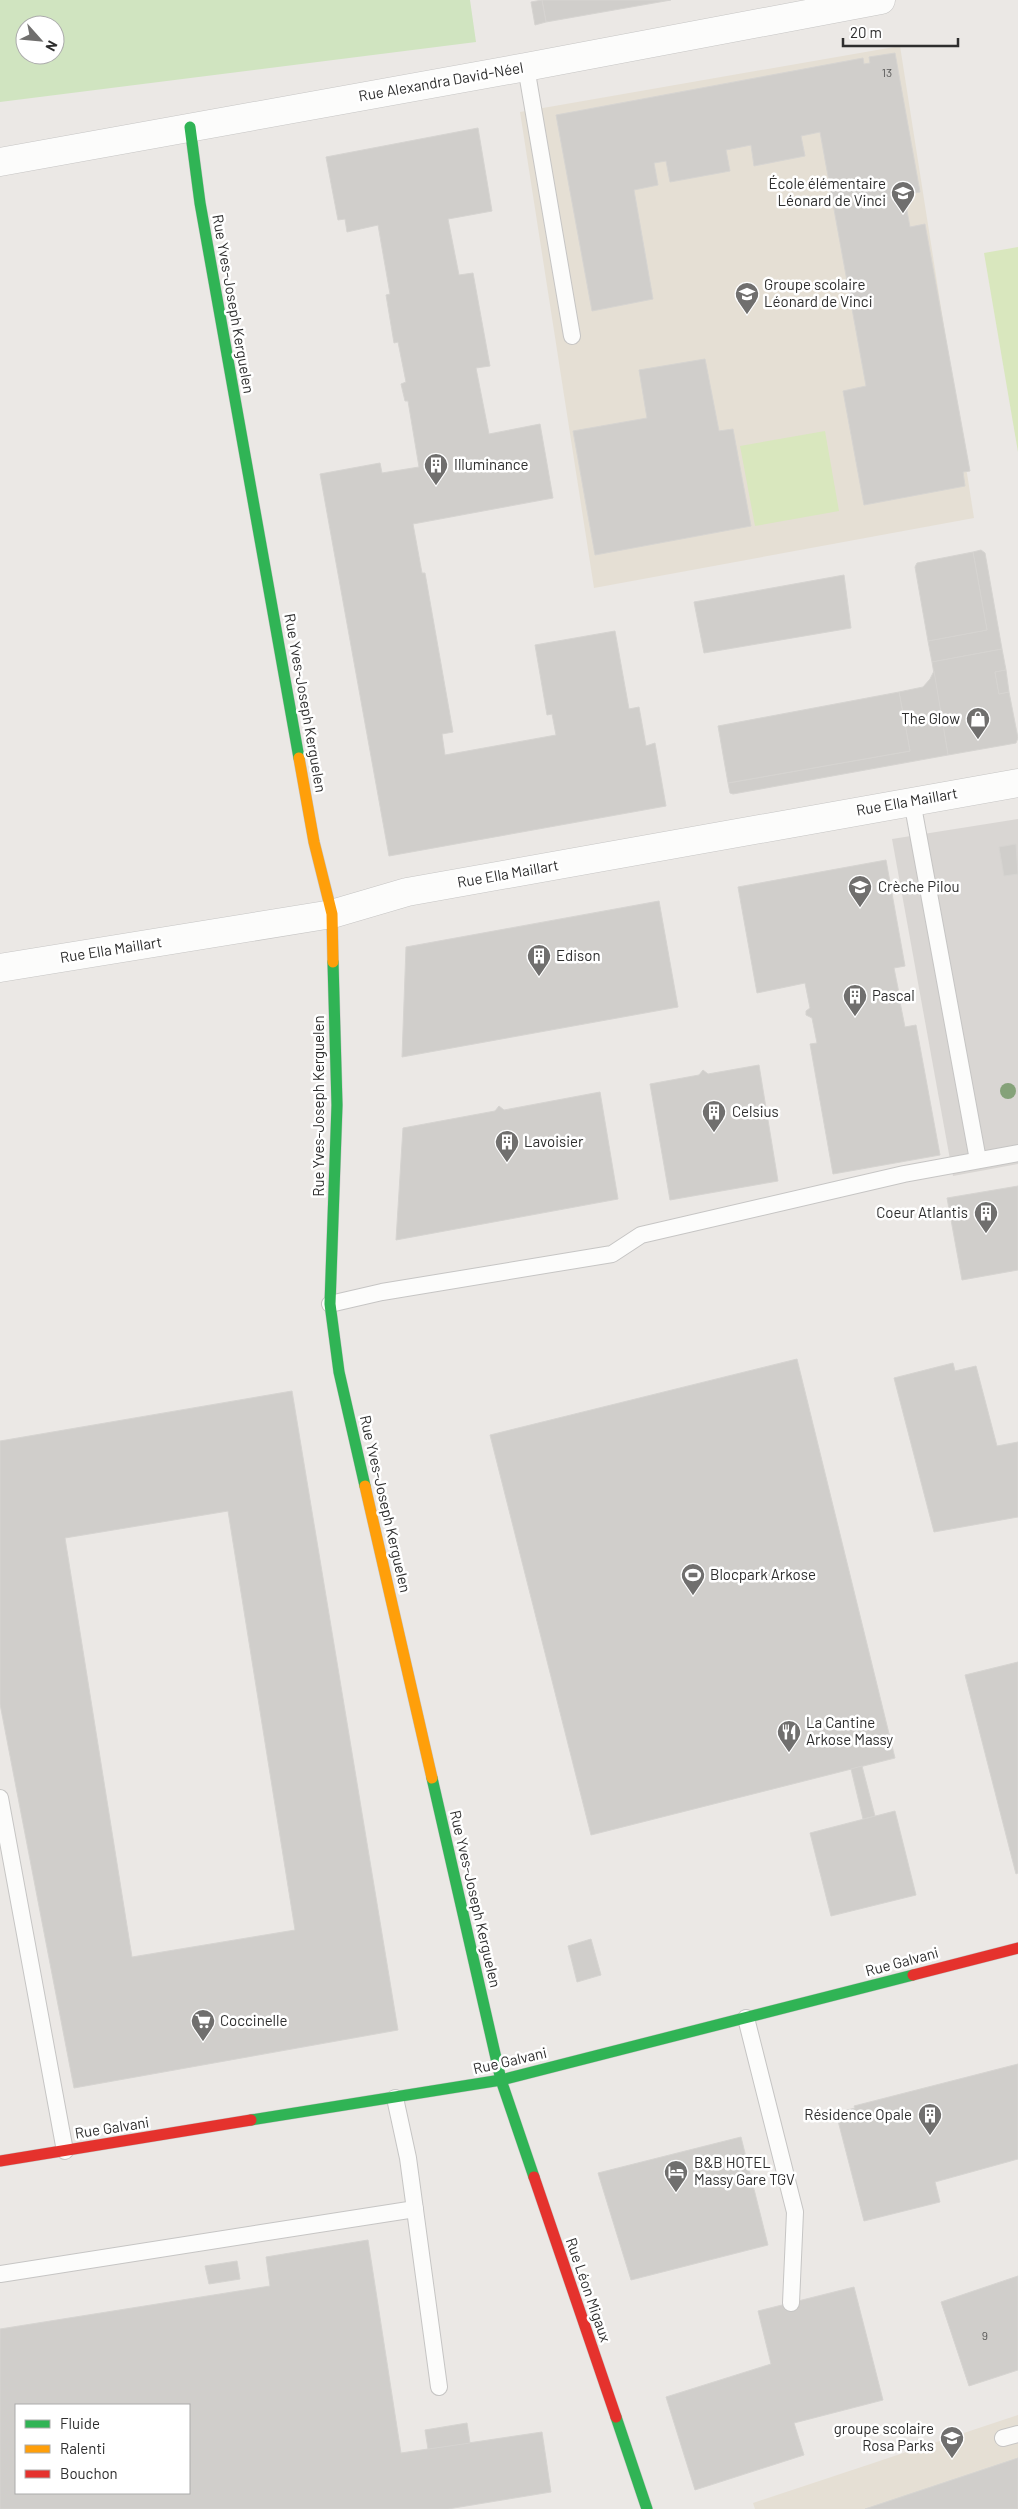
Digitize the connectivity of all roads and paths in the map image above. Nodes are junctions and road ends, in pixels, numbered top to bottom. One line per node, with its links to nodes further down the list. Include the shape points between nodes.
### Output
1 (881, 0): 2 (street, Rue Alexandra David-Néel)
2 (526, 67): 3 (street, Rue Alexandra David-Néel); 5 (lane)
3 (190, 127): 4 (street, Rue Alexandra David-Néel); 8 (street, Rue Yves-Joseph Kerguelen, via 199,194 307,803)
4 (0, 162)
5 (572, 336)
6 (1018, 783): 7 (street, Rue Ella Maillart)
7 (912, 801): 8 (street, Rue Ella Maillart, via 407,892); 11 (lane)
8 (332, 914): 9 (street, Rue Ella Maillart); 12 (street, Rue Yves-Joseph Kerguelen, via 337,1105)
9 (0, 968)
10 (1018, 1153): 11 (lane)
11 (978, 1160): 12 (lane, via 641,1235 612,1254 382,1292)
12 (330, 1304): 16 (street, Rue Yves-Joseph Kerguelen, via 340,1372)
13 (0, 1798): 18 (lane)
14 (1018, 1948): 15 (street, Rue Galvani)
15 (746, 2018): 16 (street, Rue Galvani); 22 (lane, via 796,2212)
16 (501, 2080): 17 (street, Rue Galvani); 24 (street, Rue Léon Migaux)
17 (395, 2098): 18 (street, Rue Galvani); 20 (lane)
18 (65, 2151): 19 (street, Rue Galvani)
19 (0, 2161)
20 (415, 2209): 21 (lane); 23 (lane)
21 (0, 2274)
22 (791, 2303)
23 (439, 2387)
24 (647, 2509)

